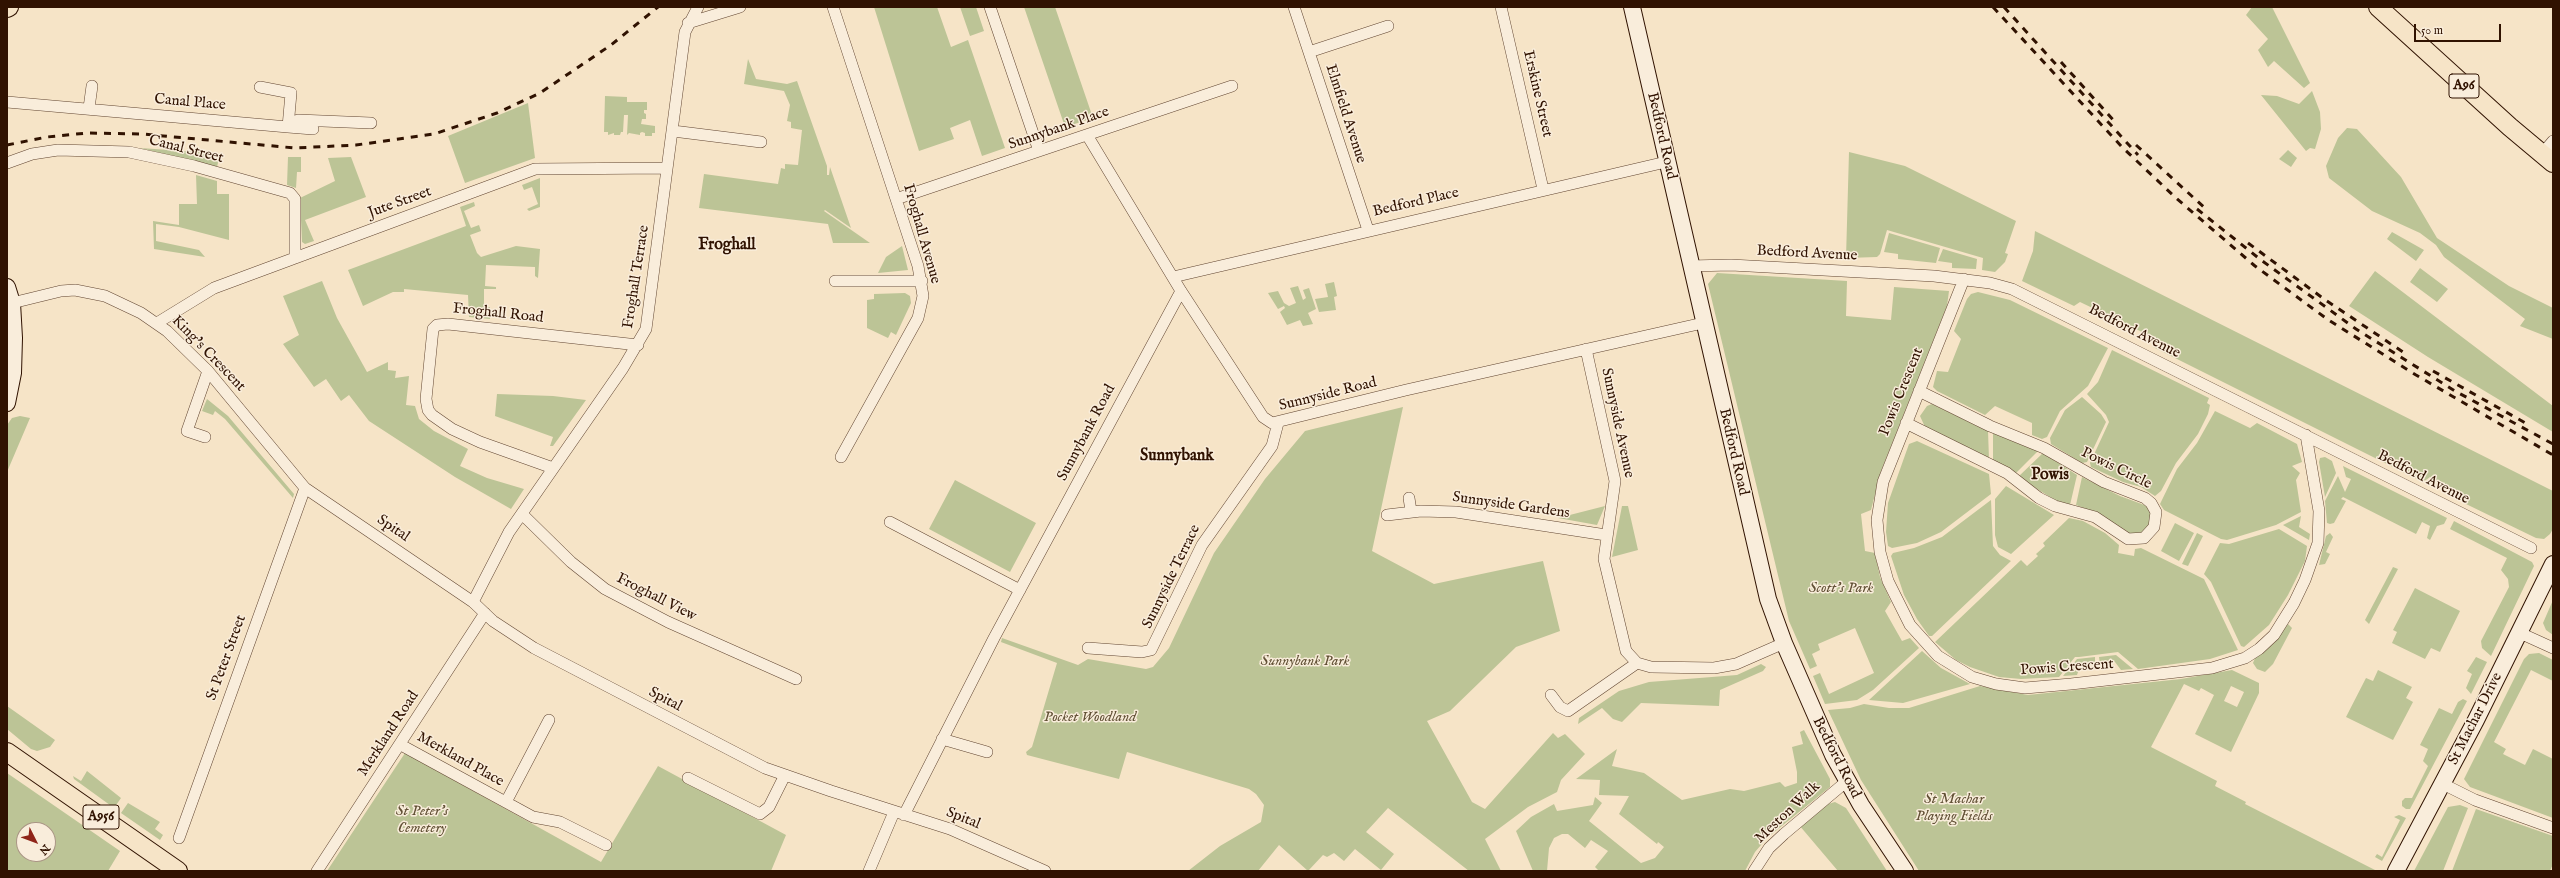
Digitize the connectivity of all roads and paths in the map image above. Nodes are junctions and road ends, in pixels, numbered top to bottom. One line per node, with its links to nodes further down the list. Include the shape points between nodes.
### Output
1 (698, 7): 9 (street, Froghall Terrace)
2 (740, 7): 9 (street)
3 (833, 7): 29 (street, Froghall Avenue)
4 (990, 7): 23 (street)
5 (1294, 7): 11 (street, Elmfield Avenue)
6 (1501, 7): 28 (street, Erskine Street)
7 (1632, 7): 25 (street, Bedford Road)
8 (2378, 7): 24 (main road, A96, via 2440,65)
9 (688, 23): 20 (street, Froghall Terrace)
10 (1388, 26): 11 (street)
11 (1309, 52): 30 (street, Elmfield Avenue)
12 (92, 86): 16 (street)
13 (1232, 86): 21 (street, Sunnybank Place)
14 (260, 87): 18 (street, via 291,93)
15 (7, 102): 16 (street, Canal Place)
16 (89, 108): 18 (street, Canal Place)
17 (371, 123): 18 (street, Canal Place, via 298,120)
18 (288, 127): 19 (street, Canal Place)
19 (313, 129)
20 (673, 131): 22 (street); 27 (street, Froghall Terrace)
21 (1087, 135): 23 (street, Sunnybank Place); 33 (street, Sunnyside Road)
22 (761, 142)
23 (1039, 151): 29 (street, Sunnybank Place)
24 (2549, 153)
25 (1666, 162): 28 (street, Bedford Place); 32 (street, Bedford Road)
26 (7, 163): 31 (street, Canal Street, via 32,154 58,150 128,152 182,163 290,193 295,199)
27 (667, 168): 31 (street, Jute Street, via 535,169); 42 (street, Froghall Terrace, via 646,329)
28 (1543, 189): 30 (street, Bedford Place)
29 (896, 199): 36 (street, Froghall Avenue)
30 (1368, 230): 33 (street, Bedford Place)
31 (295, 258): 40 (street, Jute Street, via 214,288)
32 (1690, 266): 34 (street, Bedford Avenue, via 1739,266); 41 (street, Bedford Road)
33 (1173, 277): 38 (street, Sunnyside Road)
34 (1964, 279): 45 (street, Powis Crescent); 49 (street, Bedford Avenue, via 2001,285 2020,292)
35 (834, 281): 36 (street)
36 (922, 281): 51 (street, Froghall Avenue, via 923,296 918,318)
37 (7, 287): 39 (street)
38 (1181, 290): 47 (street, Sunnyside Road, via 1263,417 1267,421); 62 (street, Sunnybank Road)
39 (12, 303): 40 (street, King's Crescent, via 60,291 90,292 117,301); 46 (street, via 13,373)
40 (157, 323): 44 (street, King's Crescent)
41 (1703, 323): 43 (street, Sunnyside Road); 66 (street, Bedford Road, via 1762,575)
42 (638, 345): 52 (street, Froghall Terrace); 52 (street, Froghall Road, via 448,324 437,325 433,329 426,399 432,416 466,436)
43 (1586, 349): 47 (street, Sunnyside Road, via 1406,390); 59 (street, Sunnyside Avenue, via 1615,482)
44 (208, 371): 50 (street, via 187,431); 53 (street, King's Crescent)
45 (1919, 391): 48 (street, Powis Crescent); 48 (street, Powis Circle, via 1990,426 2044,448 2104,482 2145,498 2156,512 2154,527 2144,538 2128,539 2095,517 2055,506 2040,498 2008,473)
46 (7, 403)
47 (1278, 423): 67 (street, Sunnyside Terrace, via 1272,446 1202,545 1151,650 1142,652)
48 (1906, 423): 49 (street, Powis Crescent, via 1883,482 1877,520 1880,552 1893,594 1917,635 1951,666 1985,681 2025,688 2212,668 2245,658 2259,649 2274,634 2294,603 2318,544 2319,505)
49 (2306, 436): 60 (street, Bedford Avenue)
50 (205, 437)
51 (841, 457)
52 (553, 468): 56 (street, Froghall Terrace)
53 (305, 488): 63 (street, Spital); 84 (street, St Peter Street)
54 (1408, 498): 55 (street)
55 (1411, 511): 57 (street, Sunnyside Gardens); 59 (street, Sunnyside Gardens, via 1467,513)
56 (522, 514): 63 (street, Froghall Terrace, via 502,544); 70 (street, Froghall View, via 571,562 606,589 668,622)
57 (1387, 514)
58 (890, 522): 62 (street)
59 (1606, 535): 69 (street, Sunnyside Avenue, via 1605,571 1626,651)
60 (2531, 548)
61 (2553, 564): 65 (street, St Machar Drive)
62 (1020, 590): 73 (street, Sunnybank Road)
63 (473, 602): 64 (street, Spital)
64 (485, 613): 74 (street, Merkland Road); 77 (street, Spital, via 502,628 549,656 727,750)
65 (2520, 633): 68 (street); 80 (street, St Machar Drive)
66 (1784, 643): 69 (street, via 1726,668 1657,668); 79 (street, Bedford Road, via 1815,718)
67 (1088, 648)
68 (2553, 648)
69 (1637, 663): 71 (street, via 1568,711 1560,707)
70 (796, 679)
71 (1551, 694)
72 (549, 720): 81 (street, Merkland Place)
73 (942, 739): 76 (street); 82 (street, Sunnybank Road)
74 (401, 745): 81 (street, Merkland Place); 87 (street, Merkland Road)
75 (7, 752): 86 (main road, A956)
76 (987, 752)
77 (785, 776): 78 (street, via 766,811 760,814); 82 (street, Spital)
78 (688, 778)
79 (1847, 782): 90 (street, Meston Walk, via 1769,848); 91 (street, Bedford Road)
80 (2443, 784): 83 (street, via 2475,800); 92 (street, St Machar Drive)
81 (506, 802): 85 (street, Merkland Place, via 539,819 560,822)
82 (899, 813): 88 (street, Sunnybank Road); 89 (street, Spital, via 950,828)
83 (2553, 828)
84 (178, 838)
85 (606, 845)
86 (178, 871)
87 (317, 871)
88 (869, 871)
89 (1045, 871)
90 (1754, 871)
91 (1905, 871)
92 (2396, 871)

